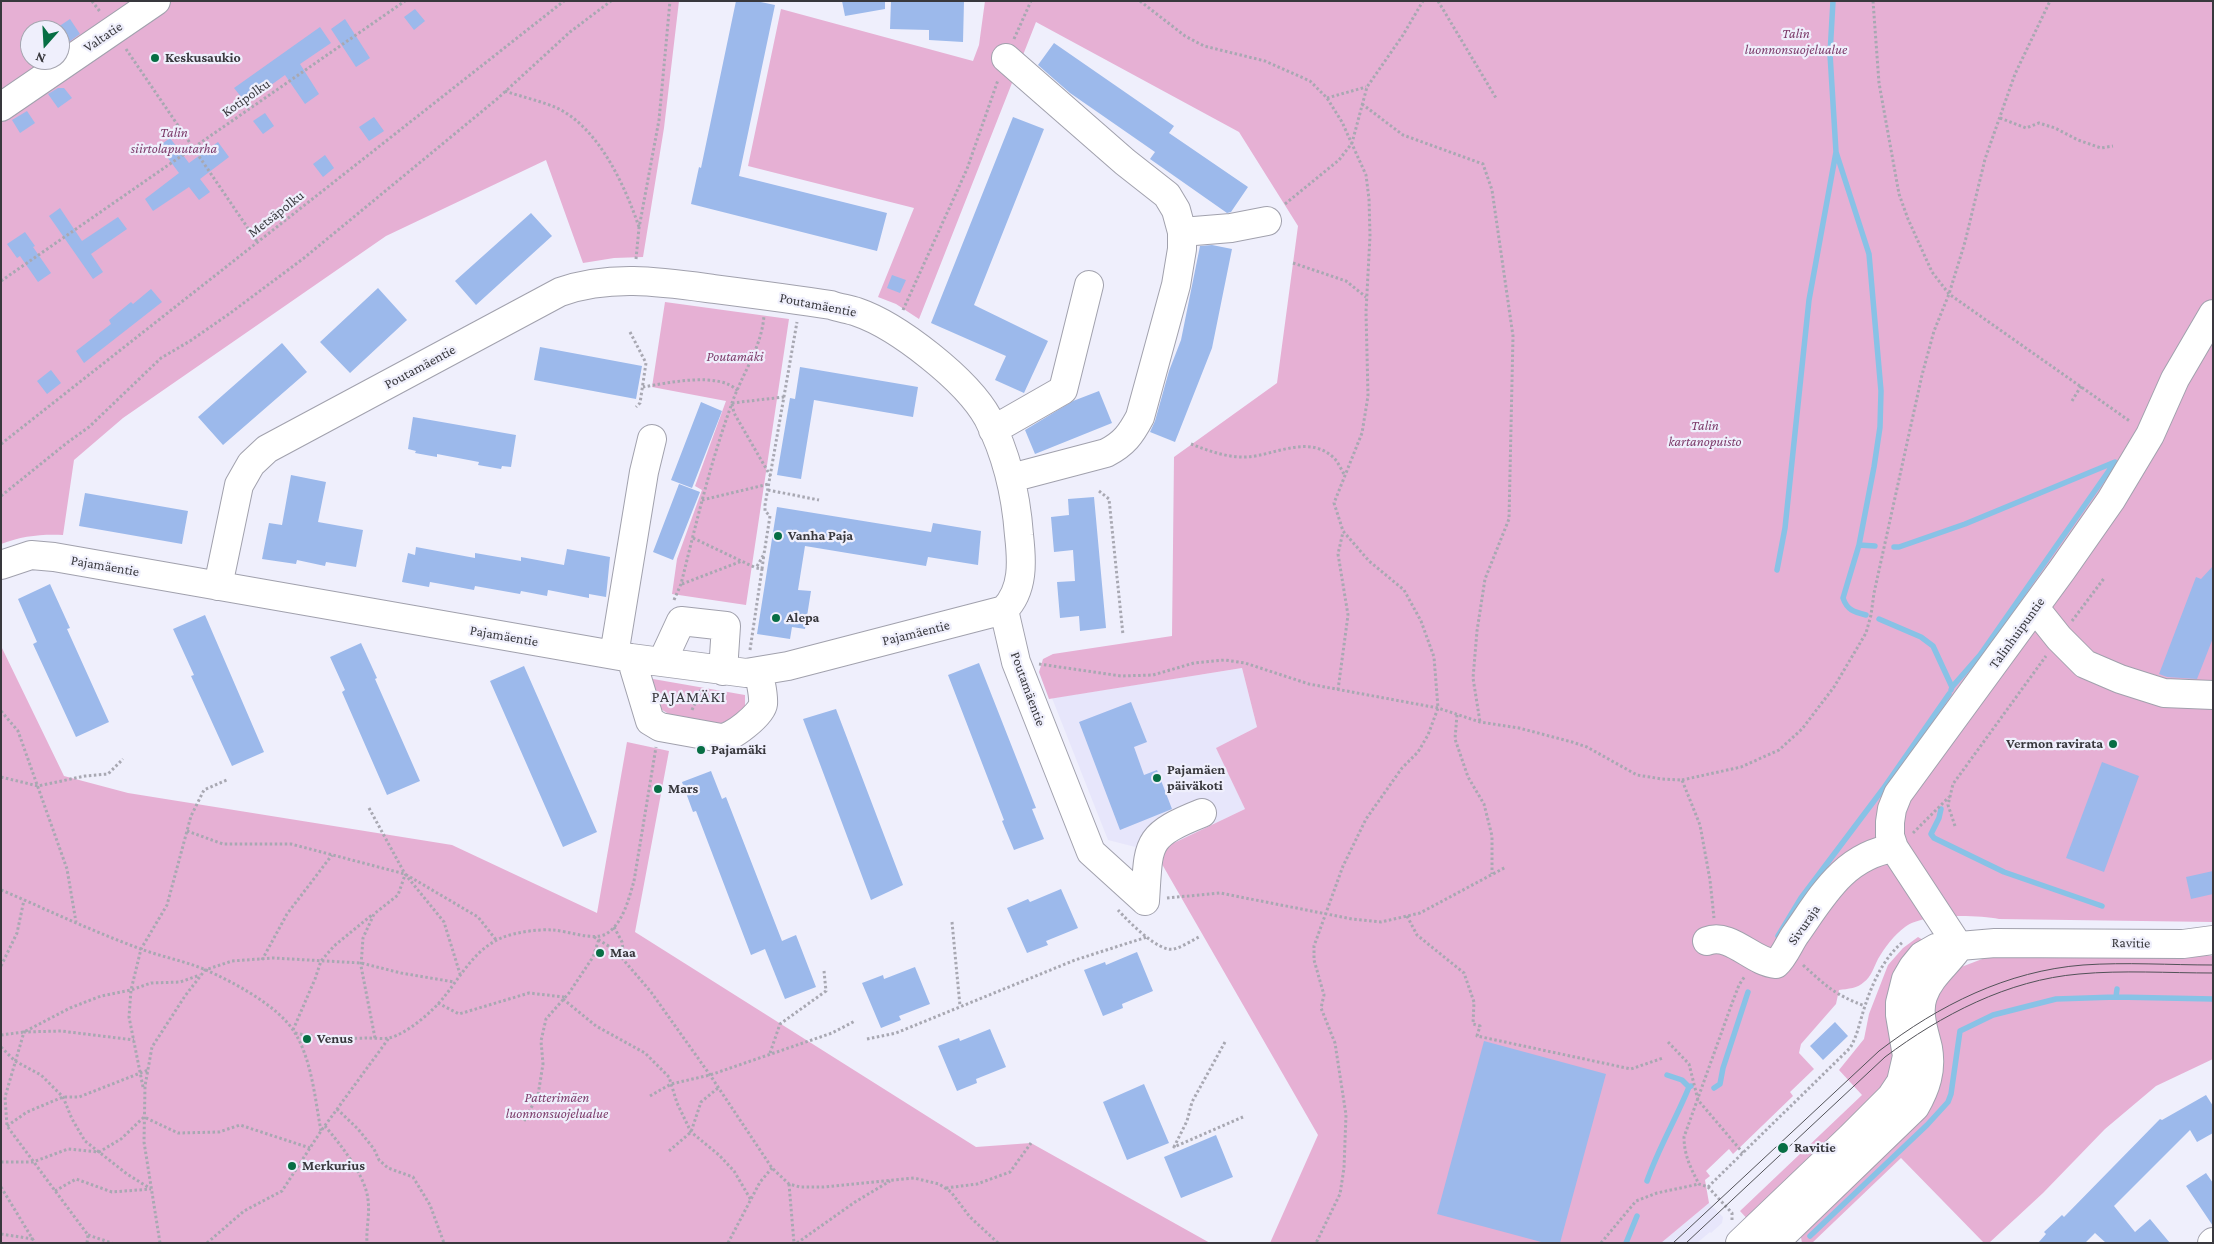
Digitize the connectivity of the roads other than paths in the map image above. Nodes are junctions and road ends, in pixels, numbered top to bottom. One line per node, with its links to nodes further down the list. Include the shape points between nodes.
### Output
1 (156, 1): 3 (street, Valtatie)
2 (1006, 58): 5 (street, via 1167,196 1176,210)
3 (1, 107)
4 (1276, 213): 5 (street, via 1231,228)
5 (1182, 232): 10 (street, via 1176,284 1140,417 1132,434 1106,453)
6 (1089, 285): 8 (street, via 1063,390)
7 (2213, 314): 13 (street, Talinhuipuntie, via 2175,379 2150,435 2111,500)
8 (993, 430): 10 (street, Poutamäentie); 12 (street, Poutamäentie, via 981,407 963,386 924,351 858,312 785,298 664,282 619,280 592,283 544,300 268,449 248,468 239,485)
9 (652, 439): 15 (street, via 644,472)
10 (1011, 478): 14 (street, Poutamäentie, via 1018,515 1020,575 1014,599)
11 (1, 564): 12 (street, Pajamäentie, via 31,555 54,557)
12 (218, 586): 15 (street, Pajamäentie)
13 (2035, 608): 19 (street, via 2085,664 2164,693); 21 (street, Talinhuipuntie, via 1898,794 1890,822)
14 (1004, 610): 18 (street, Pajamäentie); 20 (street, Poutamäentie, via 1016,662 1091,852 1144,901 1152,844 1173,825)
15 (622, 657): 16 (street, Pajamäentie); 18 (street, via 650,721 670,729 721,738 731,736 761,710)
16 (662, 662): 17 (street, Pajamäentie); 17 (street, via 681,620 726,626)
17 (716, 670): 18 (street, Pajamäentie)
18 (759, 672)
19 (2213, 695)
20 (1202, 813)
21 (1895, 850): 22 (street, Sivuraja, via 1880,850 1865,856 1841,873 1771,955 1714,938); 25 (street, Talinhuipuntie)
22 (1711, 930)
23 (2213, 940): 24 (street, Ravitie)
24 (2182, 944): 25 (street, Ravitie, via 2038,942); 26 (street, Ravitie)
25 (1959, 947): 28 (street, Ravitie, via 1936,948 1922,956 1913,967 1902,992 1900,1015 1906,1041 1906,1069 1901,1082)
26 (2213, 949)
27 (1735, 1234): 28 (street, Ravitie)
28 (1772, 1237)

